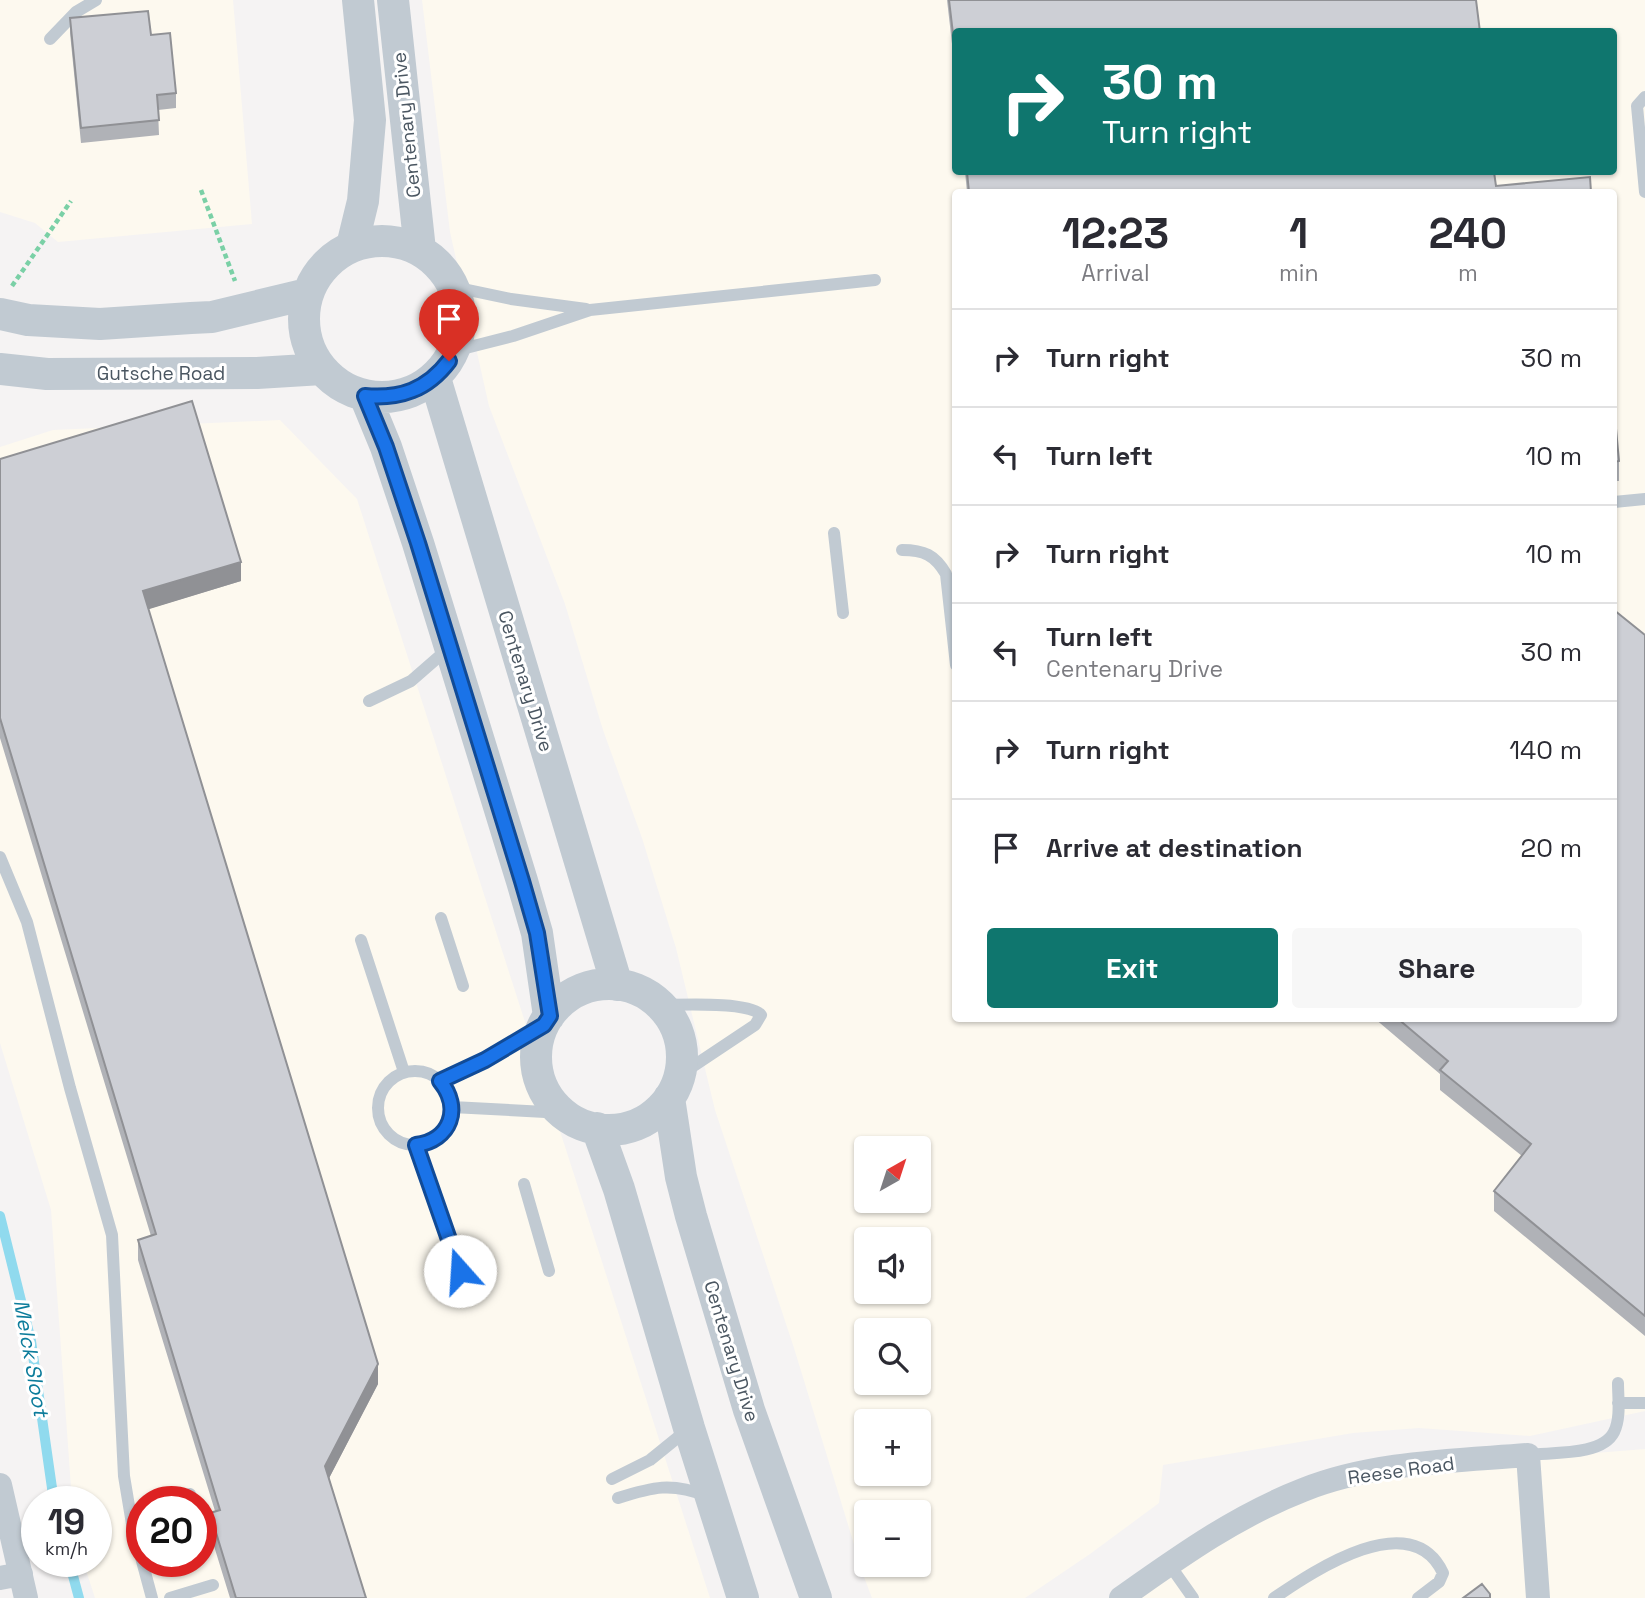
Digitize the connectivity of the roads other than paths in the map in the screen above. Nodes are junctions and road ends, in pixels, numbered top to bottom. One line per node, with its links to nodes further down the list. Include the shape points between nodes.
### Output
1 (96, 0): 4 (lane, via 76,12)
2 (358, 0): 8 (street, Centenary Drive, via 370,120 363,201)
3 (393, 0): 9 (street, Centenary Drive)
4 (50, 39)
5 (1645, 97): 6 (lane, via 1637,106)
6 (1644, 176): 7 (lane)
7 (1645, 192)
8 (352, 246): 9 (street, via 386,240); 12 (street, via 325,265)
9 (420, 250): 11 (street, via 434,260)
10 (874, 279): 14 (lane)
11 (454, 287): 14 (lane); 15 (street, via 461,319)
12 (307, 294): 13 (street, via 212,317 100,324 28,320); 17 (street, via 305,334)
13 (4, 303)
14 (590, 310): 15 (lane)
15 (454, 351): 18 (street)
16 (0, 369): 17 (street, Gutsche Road, via 47,374)
17 (322, 369): 19 (street, via 334,381)
18 (435, 377): 19 (street, via 402,395); 31 (street, Centenary Drive)
19 (365, 396): 26 (street, via 390,458)
20 (1645, 499): 21 (lane)
21 (1617, 502)
22 (834, 533): 24 (lane)
23 (902, 550): 25 (lane, via 917,550 939,562 946,574)
24 (843, 613)
25 (952, 629)
26 (450, 647): 27 (lane, via 411,681); 34 (street, via 537,933)
27 (369, 701)
28 (0, 857): 52 (lane, via 27,922 112,1235)
29 (441, 918): 32 (lane)
30 (361, 940): 35 (lane)
31 (617, 985): 33 (street, via 640,991); 34 (street, via 574,993)
32 (463, 986)
33 (661, 1005): 37 (street, via 680,1037 682,1063); 37 (lane, via 740,1007 761,1015 755,1025)
34 (547, 1020): 36 (lane, via 485,1060); 39 (street, via 537,1054 540,1076)
35 (404, 1072): 36 (lane, via 424,1072); 41 (lane, via 381,1093 379,1117 393,1138)
36 (440, 1081): 38 (lane)
37 (675, 1087): 40 (street, via 655,1113 638,1124); 63 (street, Centenary Drive, via 681,1177 691,1216 749,1410)
38 (452, 1107): 39 (lane); 41 (lane, via 442,1134)
39 (564, 1113): 40 (street)
40 (597, 1128): 48 (street)
41 (416, 1145): 44 (lane)
42 (524, 1184): 43 (lane)
43 (549, 1271)
44 (469, 1296)
45 (1618, 1383): 46 (lane, Reese Road)
46 (1618, 1403): 47 (lane); 49 (lane, Reese Road, via 1615,1430 1597,1448)
47 (1645, 1403)
48 (689, 1428): 50 (lane, via 650,1460); 54 (street)
49 (1528, 1455): 55 (street, Reese Road, via 1382,1469 1305,1489 1252,1513); 68 (street)
50 (612, 1479)
51 (0, 1485): 56 (street)
52 (127, 1486)
53 (618, 1498): 54 (lane, via 663,1486 689,1489)
54 (713, 1499): 62 (street)
55 (1169, 1564): 64 (street, Reese Road); 65 (lane)
56 (10, 1576): 59 (street)
57 (148, 1577): 60 (lane)
58 (213, 1585): 61 (lane)
59 (26, 1598)
60 (152, 1598)
61 (170, 1598)
62 (743, 1598)
63 (816, 1598)
64 (1121, 1598)
65 (1193, 1598)
66 (1275, 1598): 67 (lane, via 1327,1564 1391,1543 1413,1545 1440,1566 1443,1577)
67 (1418, 1598)
68 (1538, 1598)

